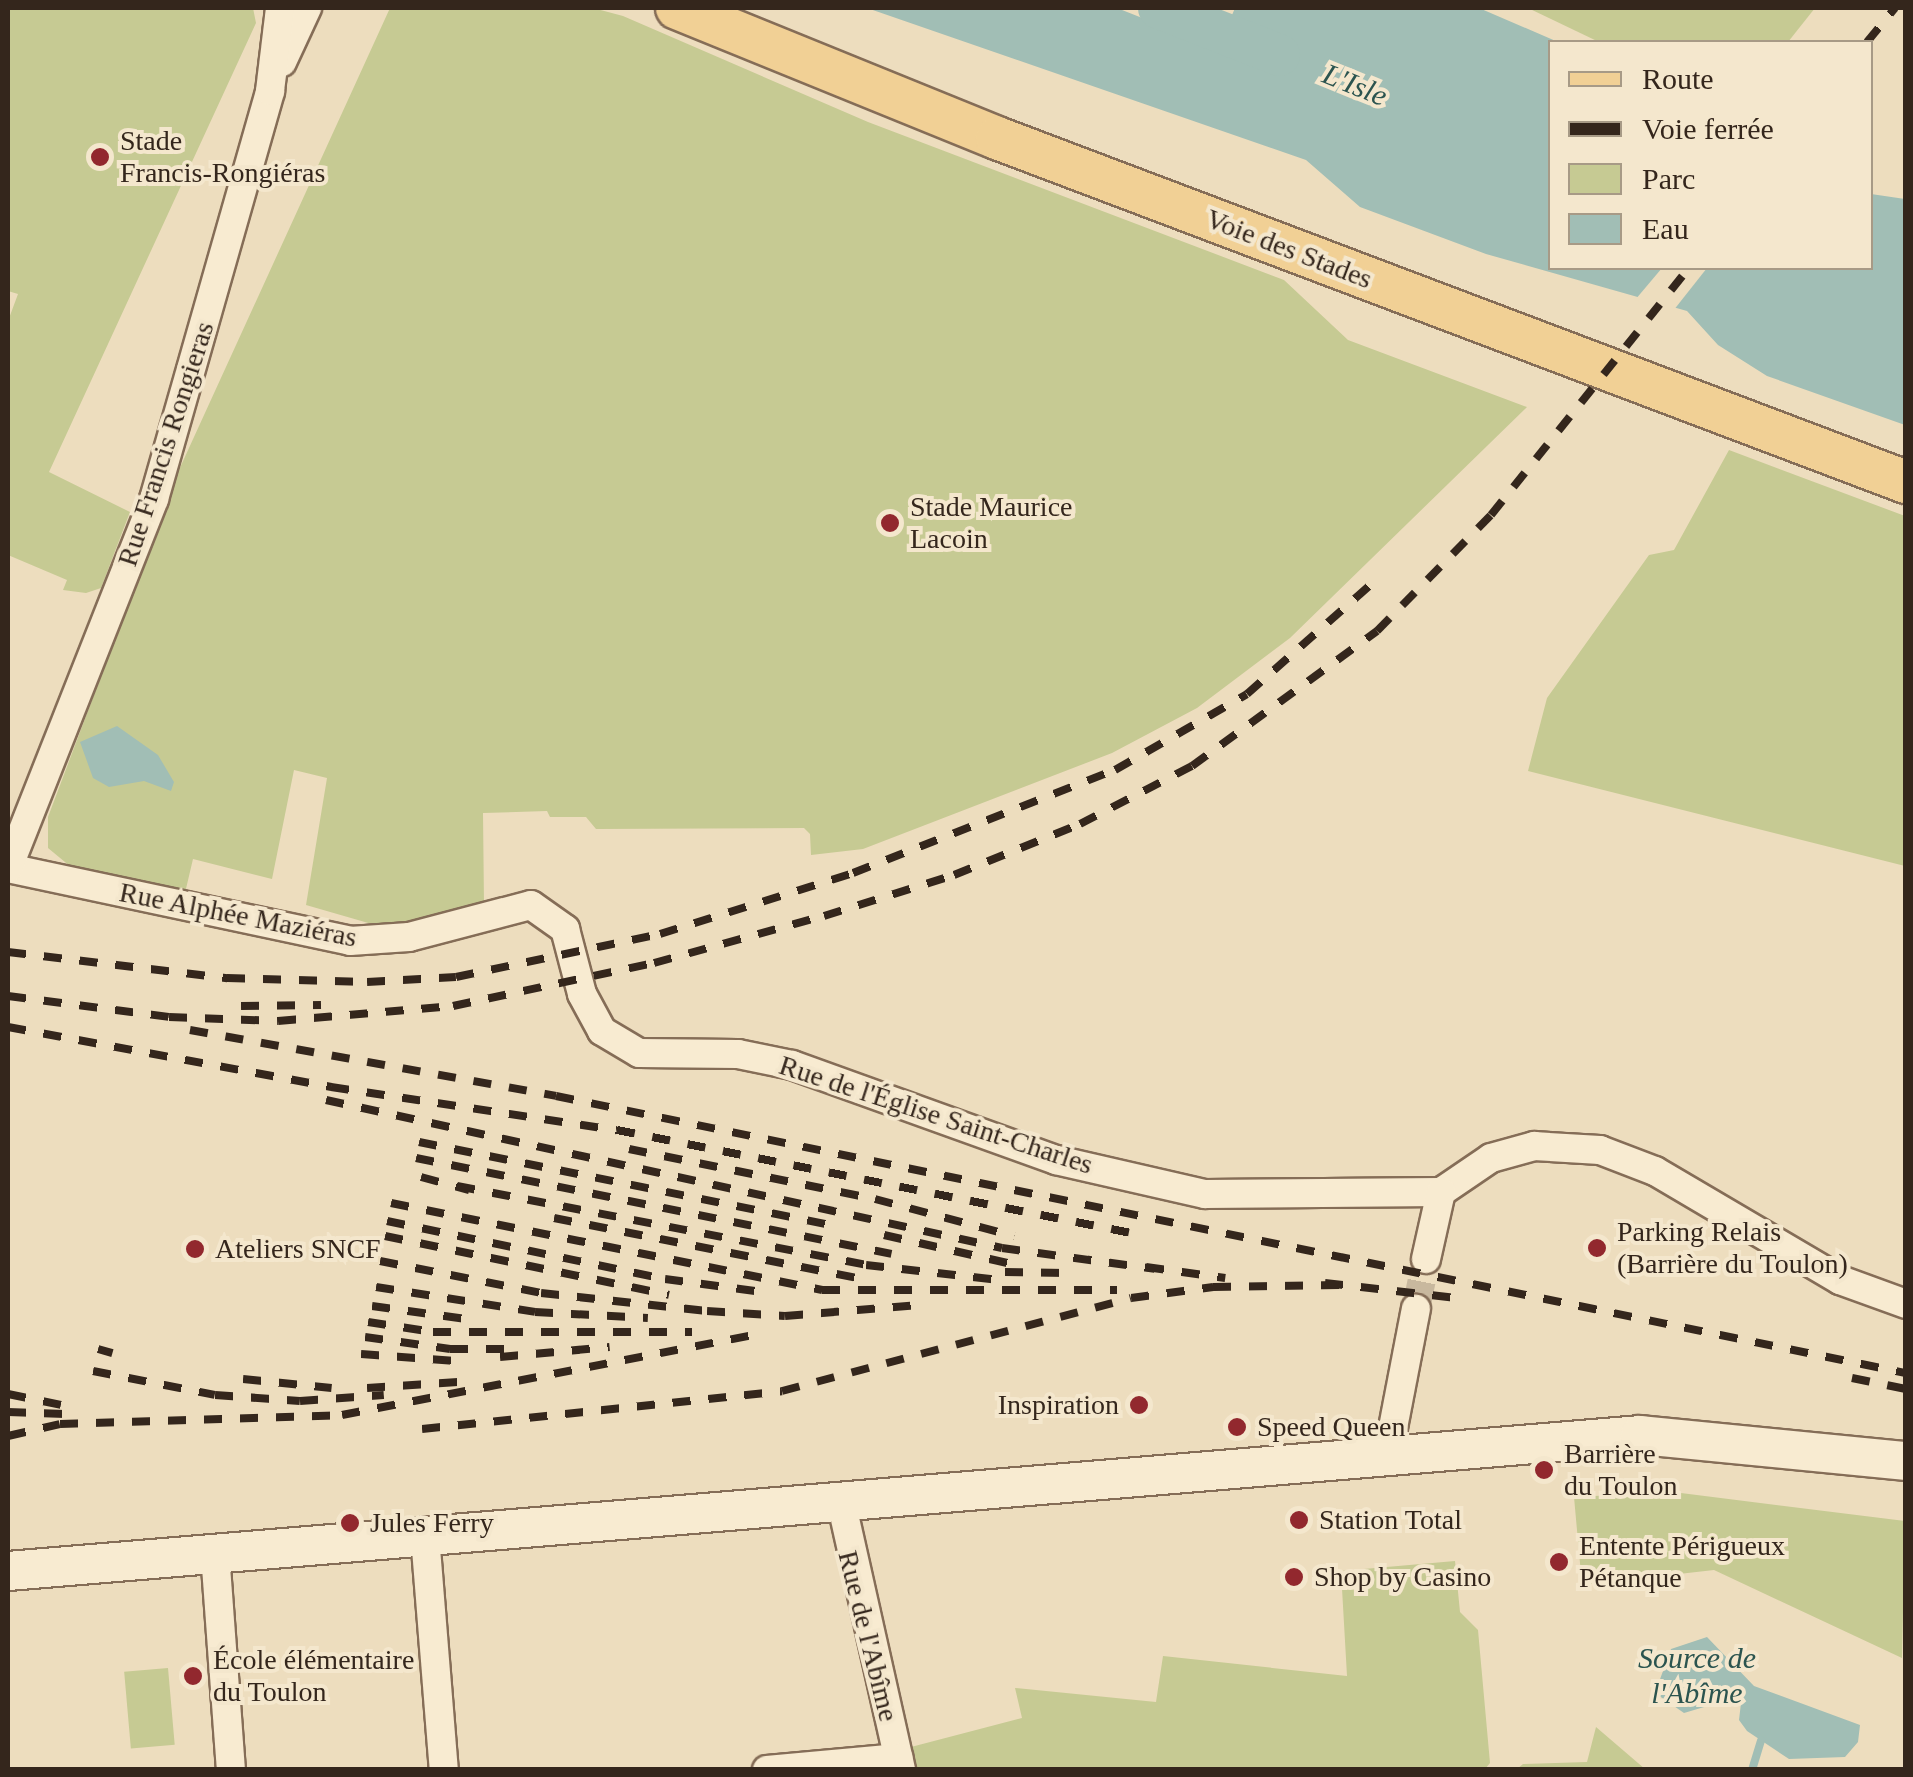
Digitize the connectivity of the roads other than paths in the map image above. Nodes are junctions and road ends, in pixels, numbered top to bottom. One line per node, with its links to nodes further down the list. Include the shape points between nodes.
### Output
1 (280, 8): 4 (street, Rue Francis Rongieras)
2 (307, 8): 4 (street)
3 (676, 8): 5 (main road, Voie des Stades, via 996,138)
4 (270, 91): 6 (street, Rue Francis Rongieras, via 154,499)
5 (1906, 482)
6 (8, 868): 7 (street, Rue Alphée Maziéras, via 350,942 410,937 531,905 560,921)
7 (568, 940): 8 (street, Rue de l'Église Saint-Charles, via 582,994 602,1031 638,1053 738,1054 792,1064 1056,1160 1204,1194)
8 (1440, 1192): 9 (street); 10 (street, via 1492,1158 1534,1146 1584,1147 1655,1170 1840,1280)
9 (1426, 1259)
10 (1906, 1304)
11 (1416, 1310): 12 (street)
12 (1387, 1458): 13 (main road, via 1640,1435); 14 (main road)
13 (1906, 1461)
14 (842, 1502): 15 (main road); 18 (street, Rue de l'Abîme, via 842,1526)
15 (424, 1536): 16 (main road); 20 (street)
16 (215, 1554): 17 (main road); 19 (street)
17 (8, 1571)
18 (899, 1764): 21 (street)
19 (231, 1770)
20 (444, 1770)
21 (767, 1770)

